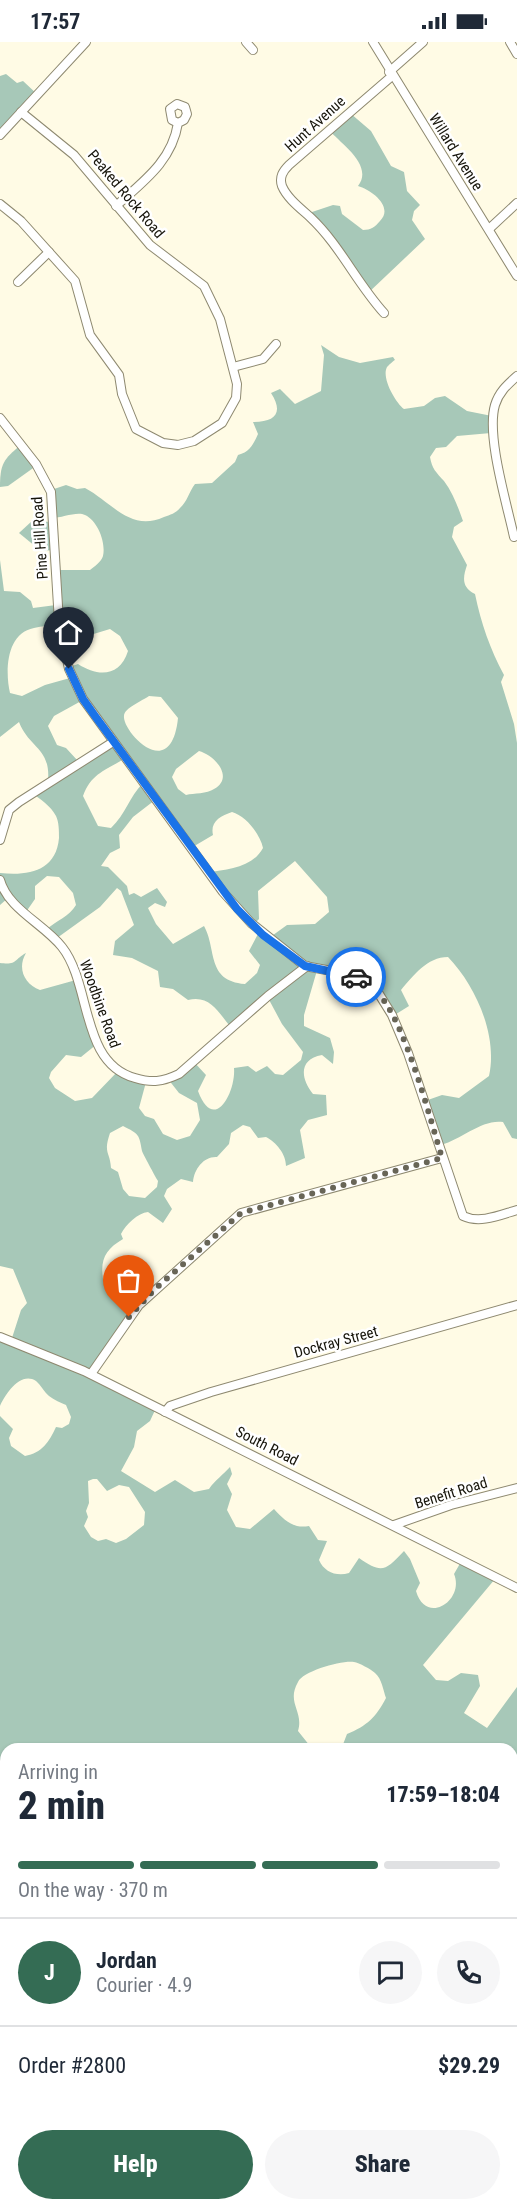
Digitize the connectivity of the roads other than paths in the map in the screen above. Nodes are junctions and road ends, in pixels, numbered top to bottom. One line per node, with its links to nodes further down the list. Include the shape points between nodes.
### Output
1 (86, 42): 9 (street)
2 (246, 42): 6 (street)
3 (372, 42): 8 (street, Willard Avenue)
4 (423, 42): 8 (street, Hunt Avenue)
5 (510, 42): 7 (street)
6 (253, 50)
7 (517, 54)
8 (390, 74): 15 (street, Willard Avenue); 19 (street, Hunt Avenue, via 282,172 281,184 287,195 336,244 367,294)
9 (21, 112): 11 (street); 14 (street, Peaked Rock Road, via 74,155)
10 (178, 123): 14 (street, via 170,152 160,166)
11 (0, 135)
12 (517, 203): 15 (street)
13 (0, 204): 16 (street, Peaked Rock Road)
14 (116, 206): 21 (street, Peaked Rock Road, via 159,253 204,286 220,318)
15 (489, 229): 17 (street, Willard Avenue)
16 (49, 252): 18 (street); 21 (street, Peaked Rock Road, via 75,281 90,335 119,375 136,429 178,446 209,432 222,423 236,398)
17 (517, 276)
18 (18, 282)
19 (384, 313)
20 (276, 344): 21 (street, via 263,359)
21 (233, 367)
22 (517, 376): 24 (street, via 502,390 493,415)
23 (0, 418): 25 (street, Pine Hill Road, via 36,464 51,492 59,622 69,669 83,699)
24 (514, 537)
25 (113, 742): 26 (street, via 9,810); 28 (street, Pine Hill Road, via 237,909 263,935)
26 (0, 840)
27 (0, 880): 28 (street, Woodbine Road, via 13,902 62,947 75,972 102,1054 118,1072 131,1077 162,1082 179,1074)
28 (308, 966): 29 (street, Pine Hill Road, via 353,975 379,994 408,1053)
29 (442, 1158): 30 (street, Pine Hill Road, via 463,1216 486,1219); 33 (street, via 241,1213 139,1305)
30 (517, 1209)
31 (517, 1305): 34 (street, Dockray Street, via 211,1392 170,1406)
32 (0, 1337): 33 (street, South Road)
33 (91, 1374): 34 (street, South Road)
34 (165, 1412): 36 (street, South Road)
35 (517, 1488): 36 (street, Benefit Road)
36 (394, 1525): 37 (street, South Road)
37 (517, 1588)

